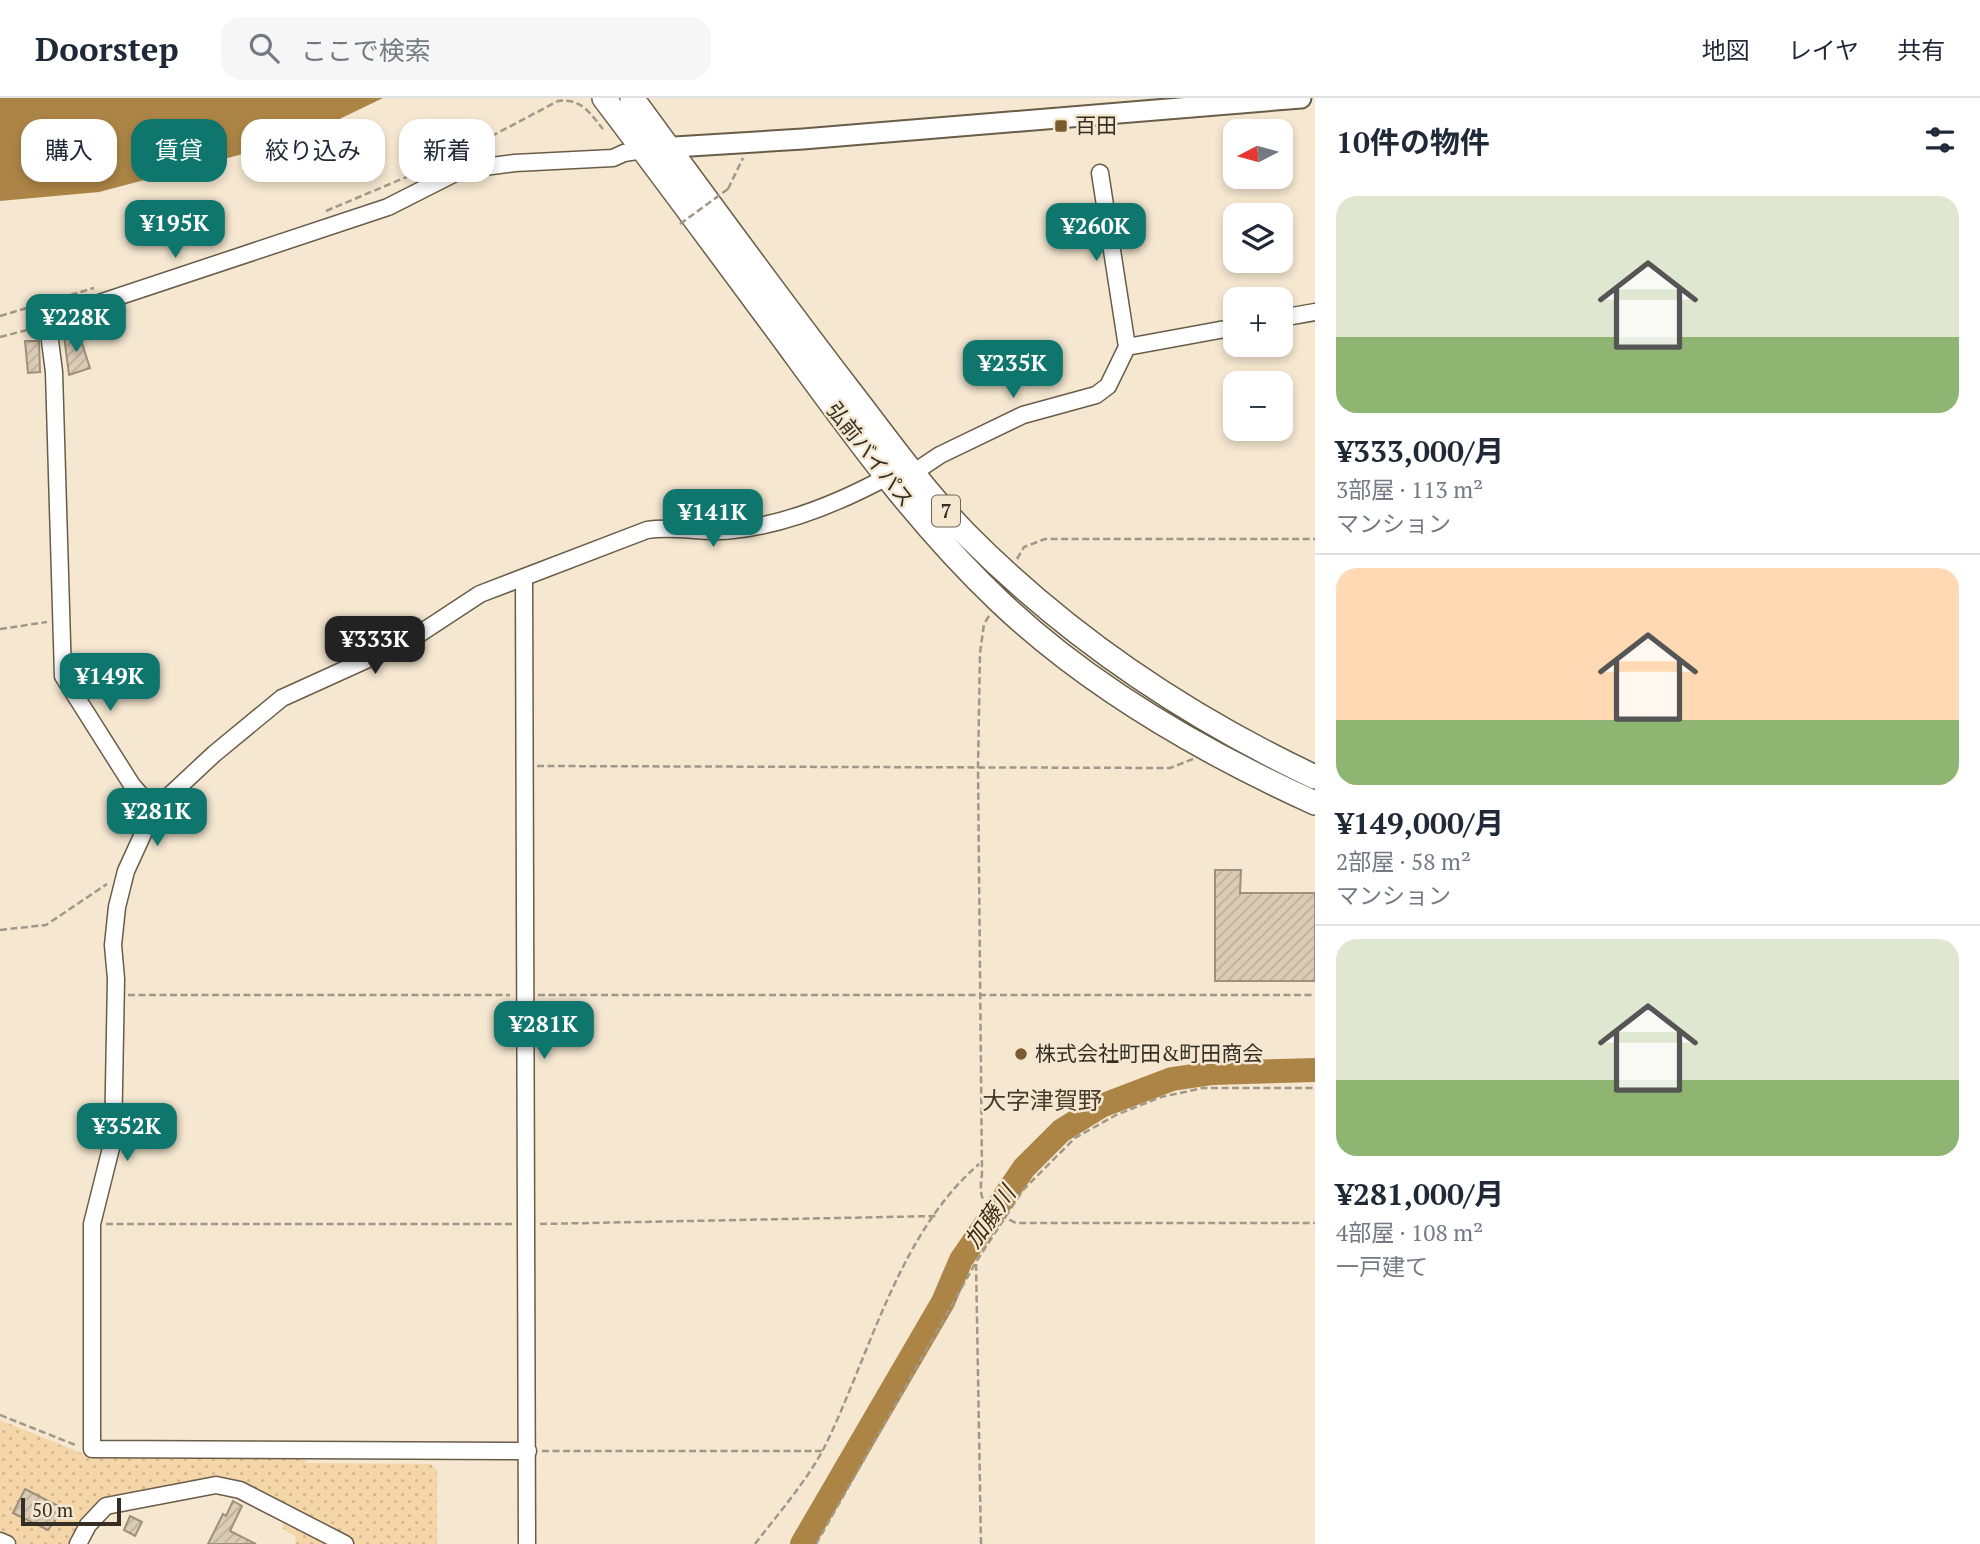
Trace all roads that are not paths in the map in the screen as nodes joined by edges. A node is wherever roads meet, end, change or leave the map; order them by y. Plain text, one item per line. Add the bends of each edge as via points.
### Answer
1 (604, 98) edge
2 (632, 98) edge
3 (1301, 98) edge
4 (668, 147) junction
5 (633, 151) junction
6 (1100, 173) dead end
7 (1315, 312) edge
8 (1293, 316) edge
9 (1223, 329) edge
10 (1128, 347) junction
11 (913, 473) junction
12 (885, 478) junction
13 (524, 578) junction
14 (1315, 777) edge
15 (1315, 803) edge
16 (154, 810) junction
17 (528, 1451) junction
18 (0, 1541) edge
19 (7, 1544) edge
20 (78, 1544) edge
21 (345, 1544) edge
22 (527, 1544) edge

1 - 5 highway, 弘前バイパス / 7
2 - 4 highway, 弘前バイパス / 7
3 - 4 main road
4 - 5 main road
4 - 11 highway, 弘前バイパス / 7
5 - 12 highway, 弘前バイパス / 7
5 - 16 street via 614,158 461,170 388,207 60,316 48,325 54,372 63,676 132,785
6 - 10 street
7 - 8 street
9 - 10 street
10 - 11 street via 1108,386 1096,395 1023,415
11 - 14 highway, 弘前バイパス / 7 via 1008,574 1105,656 1232,734
12 - 13 street via 765,525 731,531 647,530
12 - 15 highway, 弘前バイパス / 7 via 940,543 1001,603 1092,677 1201,744
13 - 16 street via 480,594 410,640 282,698
13 - 17 street
16 - 17 street via 126,871 117,907 113,1140 92,1224 92,1450
17 - 22 street
18 - 19 street
20 - 21 street via 106,1506 216,1485 240,1490

